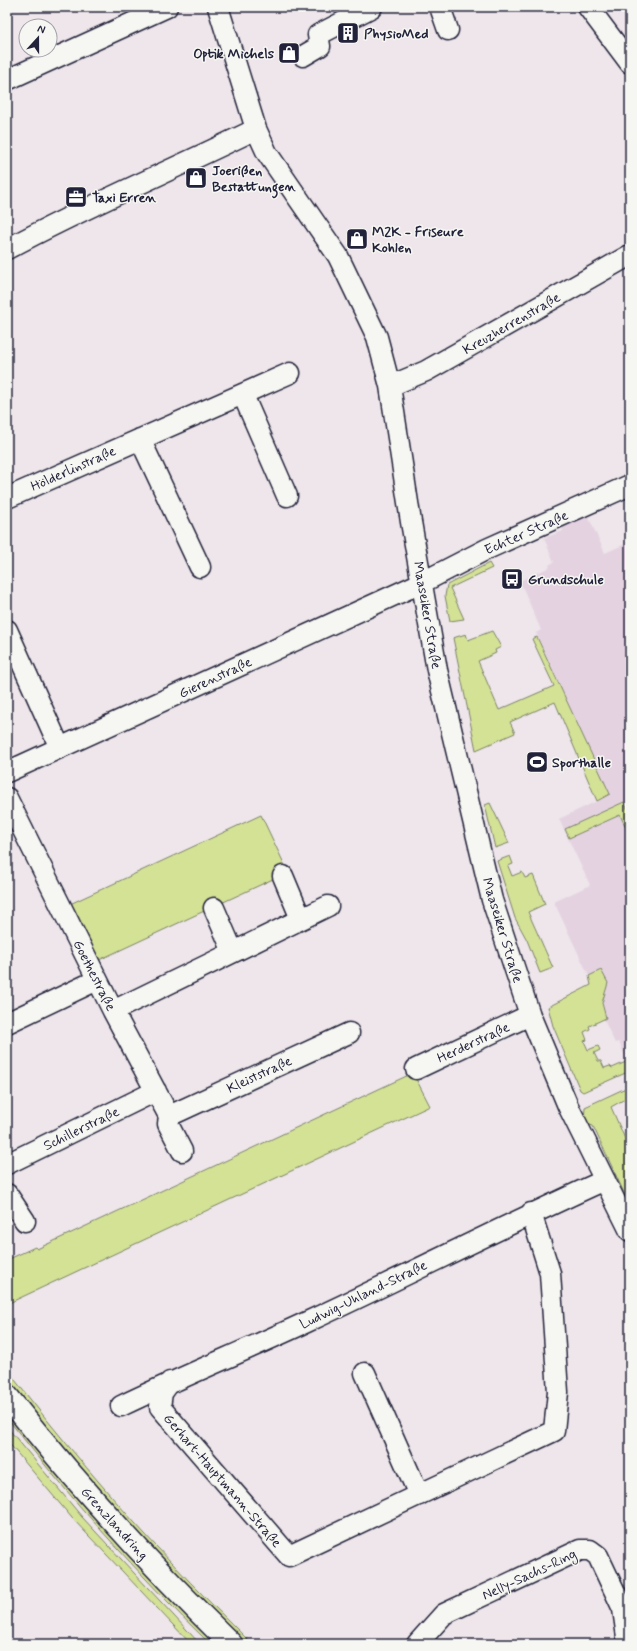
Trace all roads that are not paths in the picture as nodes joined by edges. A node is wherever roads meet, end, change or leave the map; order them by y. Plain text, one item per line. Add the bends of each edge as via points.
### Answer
1 (167, 7) edge
2 (218, 7) edge
3 (372, 7) edge
4 (588, 7) edge
5 (440, 8) edge
6 (448, 30) dead end
7 (302, 56) dead end
8 (630, 63) edge
9 (7, 80) edge
10 (256, 129) junction
11 (7, 249) edge
12 (630, 255) edge
13 (290, 373) dead end
14 (390, 386) junction
15 (243, 395) junction
16 (140, 439) junction
17 (630, 485) edge
18 (287, 496) dead end
19 (7, 498) edge
20 (200, 567) dead end
21 (423, 582) junction
22 (7, 630) edge
23 (60, 748) junction
24 (7, 772) edge
25 (7, 798) edge
26 (283, 876) dead end
27 (328, 906) dead end
28 (214, 908) dead end
29 (301, 919) junction
30 (233, 952) junction
31 (97, 980) junction
32 (112, 1011) junction
33 (530, 1015) junction
34 (7, 1023) edge
35 (349, 1033) dead end
36 (416, 1069) dead end
37 (156, 1091) junction
38 (169, 1116) junction
39 (182, 1152) dead end
40 (7, 1164) edge
41 (605, 1180) junction
42 (7, 1194) edge
43 (531, 1213) junction
44 (25, 1221) dead end
45 (630, 1231) edge
46 (365, 1373) dead end
47 (170, 1382) junction
48 (7, 1396) edge
49 (121, 1406) dead end
50 (419, 1495) junction
51 (626, 1609) edge
52 (231, 1644) edge
53 (417, 1644) edge
54 (628, 1644) edge

1 - 9 street
2 - 10 street, Maaseiker Straße
3 - 7 street via 318,35 320,46
4 - 8 street
5 - 6 street
10 - 11 street
10 - 14 street, Maaseiker Straße via 267,153 338,256 377,337
12 - 14 street, Kreuzherrenstraße via 426,371
13 - 15 street, Hölderlinstraße
14 - 21 street, Maaseiker Straße
15 - 16 street, Hölderlinstraße
15 - 18 street
16 - 19 street, Hölderlinstraße
16 - 20 street
17 - 21 street, Echter Straße via 487,549
21 - 23 street, Gierenstraße
21 - 33 street, Maaseiker Straße via 437,670 492,900
22 - 23 street
23 - 24 street, Gierenstraße
25 - 31 street, Goethestraße
26 - 29 street
27 - 29 street
28 - 30 street
29 - 30 street
30 - 32 street
31 - 32 street, Goethestraße
31 - 34 street
32 - 37 street, Goethestraße
33 - 36 street, Herderstraße
33 - 41 street, Maaseiker Straße via 568,1106
35 - 38 street, Kleiststraße
37 - 38 street, Goethestraße
37 - 40 street, Schillerstraße
38 - 39 street, Goethestraße via 168,1124
41 - 43 street, Ludwig-Uhland-Straße
41 - 45 street, Maaseiker Straße
42 - 44 street
43 - 47 street, Ludwig-Uhland-Straße via 308,1322
43 - 50 street, Gerhart-Hauptmann-Straße via 550,1273 558,1384 554,1431
46 - 50 street
47 - 49 street, Ludwig-Uhland-Straße
47 - 50 street, Gerhart-Hauptmann-Straße via 162,1393 160,1407 289,1556
48 - 52 main road, Grenzlandring via 43,1442 163,1576
51 - 53 street, Nelly-Sachs-Ring via 598,1556 590,1550 580,1550 444,1614
51 - 54 street, Nelly-Sachs-Ring

